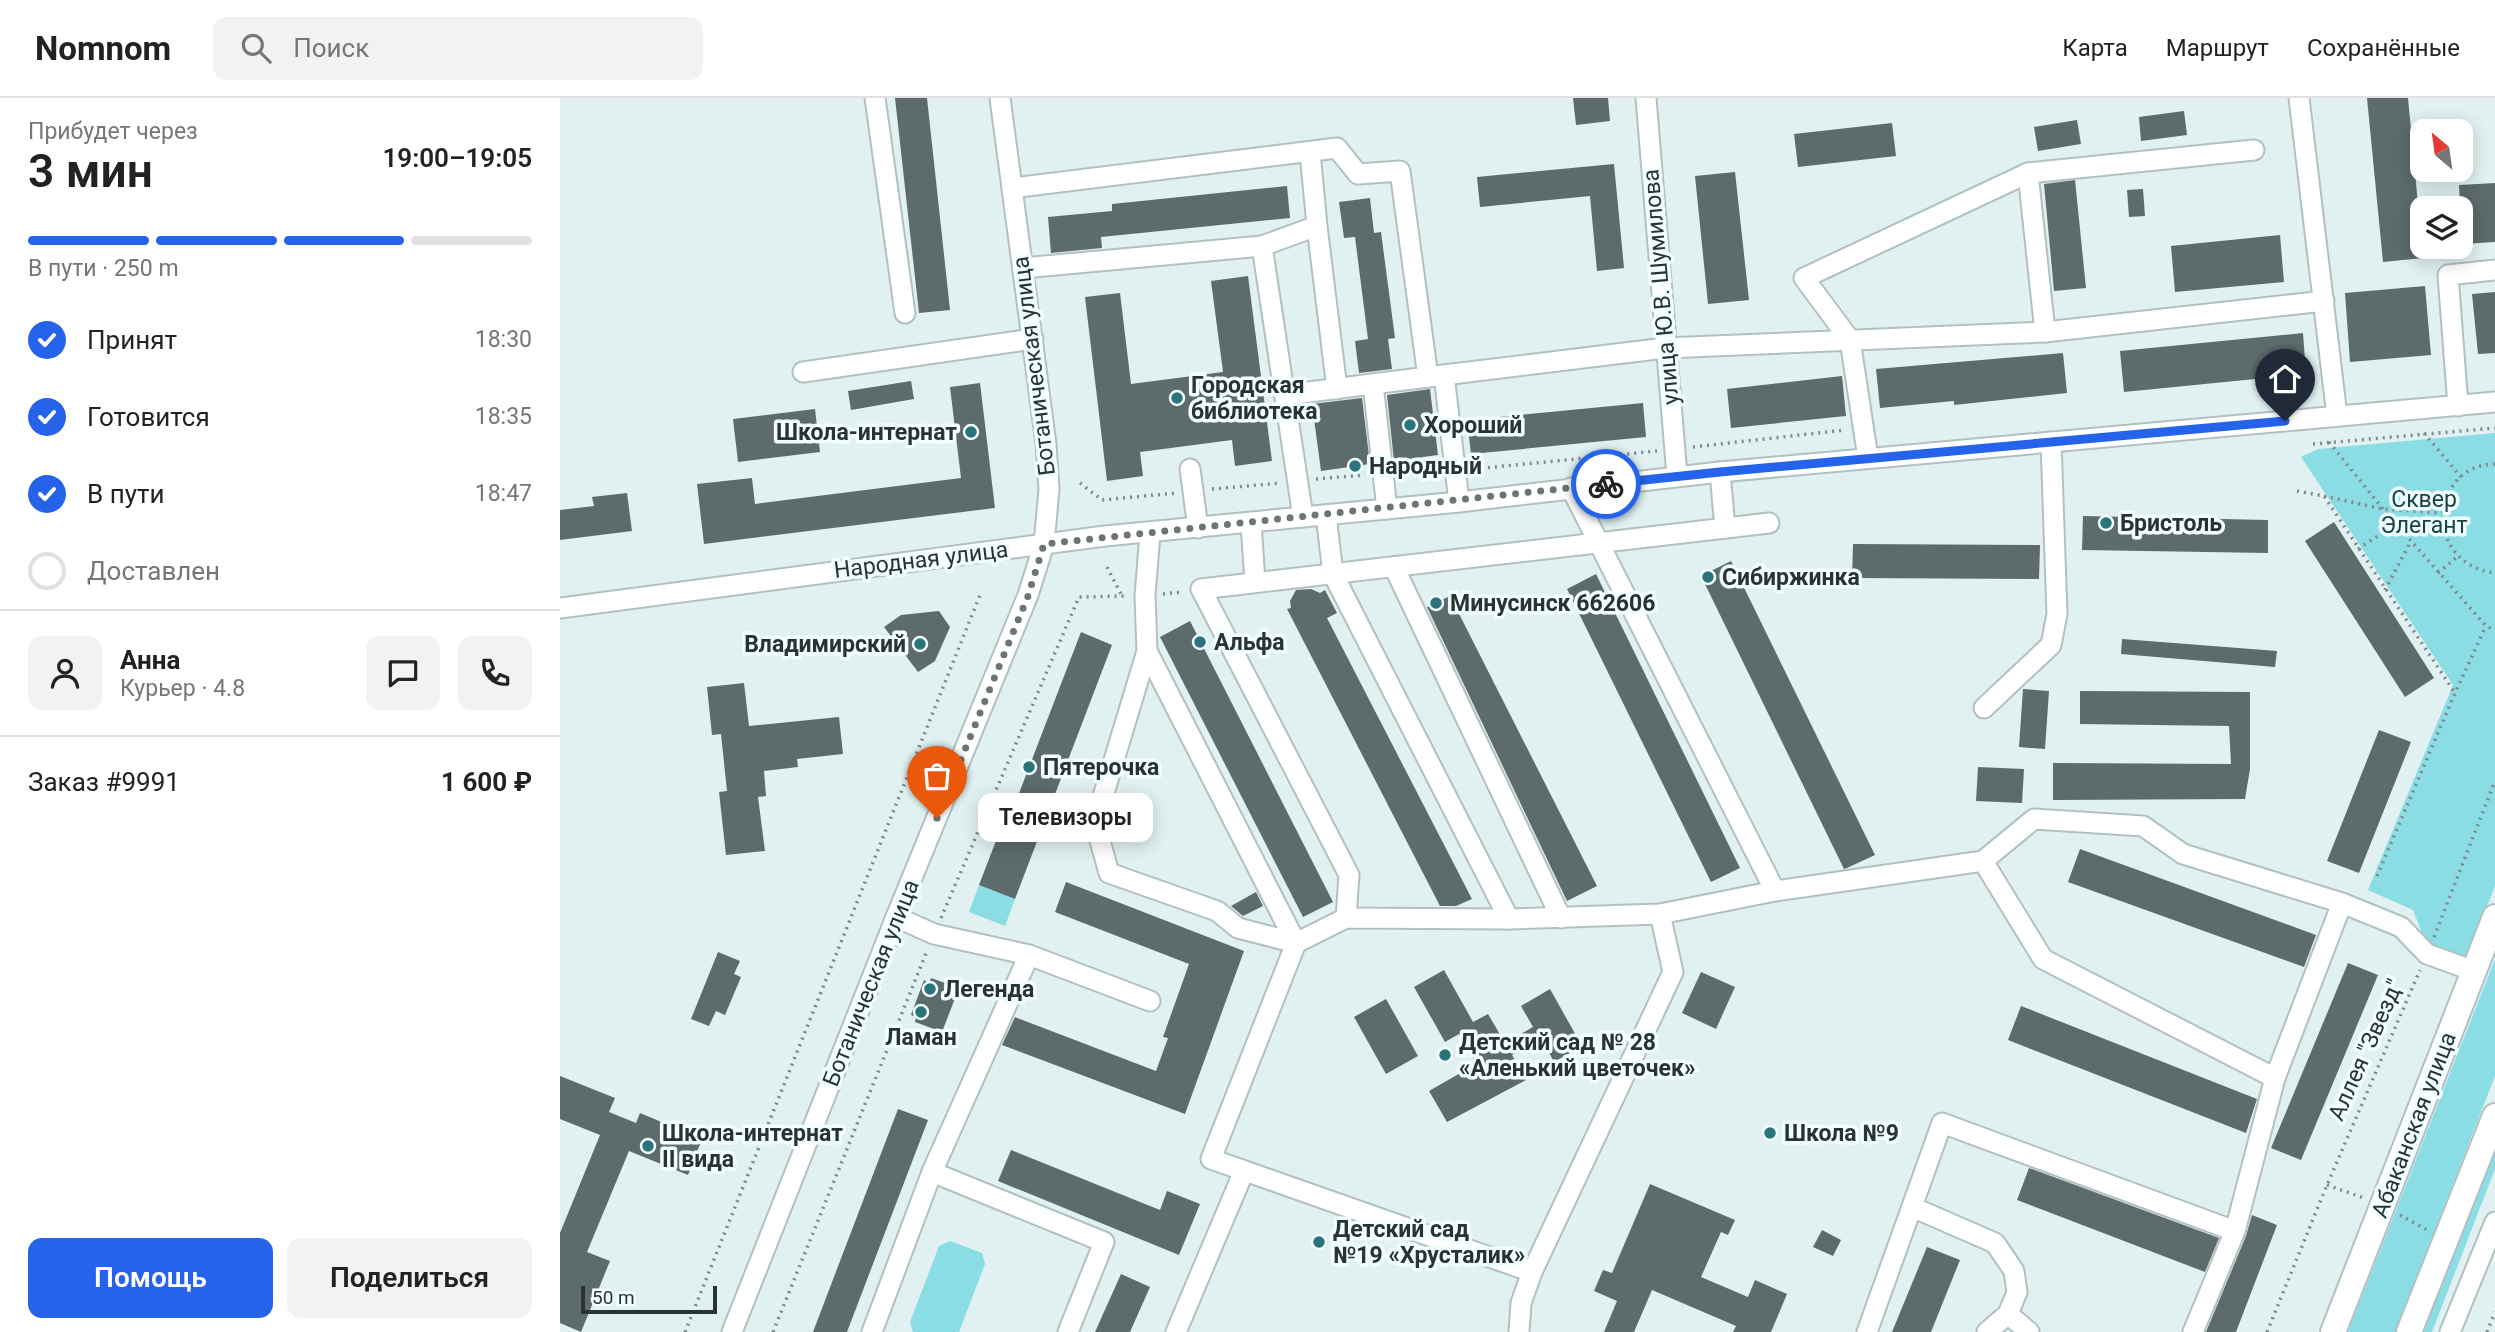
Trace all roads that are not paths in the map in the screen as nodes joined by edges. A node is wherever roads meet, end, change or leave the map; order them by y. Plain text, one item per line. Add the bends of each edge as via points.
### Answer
1 (875, 98) edge
2 (1000, 98) edge
3 (1646, 98) edge
4 (2299, 98) edge
5 (2254, 150) dead end
6 (1310, 152) junction
7 (2028, 173) junction
8 (1012, 188) junction
9 (1317, 226) junction
10 (1262, 246) junction
11 (1023, 268) junction
12 (2495, 270) edge
13 (2324, 301) junction
14 (905, 313) dead end
15 (2045, 331) junction
16 (1033, 339) junction
17 (1850, 340) junction
18 (1665, 348) junction
19 (803, 372) dead end
20 (1436, 376) junction
21 (1373, 384) junction
22 (1338, 389) junction
23 (1285, 395) junction
24 (2495, 402) edge
25 (2458, 406) junction
26 (2337, 416) junction
27 (2051, 442) junction
28 (1868, 458) junction
29 (1190, 469) dead end
30 (1720, 472) junction
31 (1677, 476) junction
32 (1571, 488) junction
33 (1459, 502) junction
34 (1387, 509) junction
35 (1326, 515) junction
36 (1303, 517) junction
37 (1251, 523) junction
38 (1769, 523) dead end
39 (1198, 528) junction
40 (1725, 528) junction
41 (1150, 533) junction
42 (1599, 543) junction
43 (1044, 544) junction
44 (1394, 567) junction
45 (1333, 574) junction
46 (1255, 582) junction
47 (560, 608) edge
48 (1147, 651) junction
49 (1984, 708) dead end
50 (1983, 861) junction
51 (1775, 891) junction
52 (2342, 903) junction
53 (1660, 914) junction
54 (896, 917) junction
55 (1346, 918) junction
56 (1561, 918) junction
57 (2495, 918) edge
58 (1509, 919) junction
59 (1296, 943) junction
60 (1029, 955) junction
61 (2474, 971) junction
62 (1150, 1001) dead end
63 (2275, 1078) junction
64 (2495, 1116) edge
65 (1244, 1171) junction
66 (933, 1172) junction
67 (1912, 1207) junction
68 (2495, 1222) edge
69 (2235, 1231) junction
70 (1532, 1272) junction
71 (2008, 1314) junction
72 (732, 1332) edge
73 (872, 1332) edge
74 (1068, 1332) edge
75 (1176, 1332) edge
76 (1519, 1332) edge
77 (1867, 1332) edge
78 (1987, 1332) edge
79 (2029, 1332) edge
80 (2193, 1332) edge
81 (2333, 1332) edge
82 (2409, 1332) edge
83 (2450, 1332) edge

1 - 14 street
2 - 8 street, Ботаническая улица
3 - 18 street, улица Ю.В. Шумилова
4 - 13 street
5 - 7 street
6 - 8 street
6 - 9 street
6 - 20 street via 1337,148 1358,174 1400,171
7 - 15 street
7 - 17 street via 1804,278
8 - 11 street, Ботаническая улица
9 - 10 street
9 - 22 street
10 - 11 street
10 - 23 street
11 - 16 street, Ботаническая улица
12 - 25 street via 2448,275
13 - 15 street
13 - 26 street
15 - 17 street
16 - 19 street
16 - 43 street, Ботаническая улица via 1048,478
17 - 18 street
17 - 28 street
18 - 20 street
18 - 31 street, улица Ю.В. Шумилова
20 - 21 street
20 - 33 street
21 - 22 street
21 - 34 street
22 - 23 street
23 - 36 street
24 - 25 street, Народная улица
25 - 26 street, Народная улица
26 - 27 street, Народная улица
27 - 28 street, Народная улица
27 - 49 street via 2057,614 2051,645
28 - 30 street, Народная улица
29 - 39 street
30 - 31 street, Народная улица
30 - 40 street
31 - 32 street, Народная улица
32 - 33 street, Народная улица
32 - 42 street
33 - 34 street, Народная улица
34 - 35 street, Народная улица
35 - 36 street, Народная улица
35 - 45 street
36 - 37 street, Народная улица
37 - 39 street, Народная улица
37 - 46 street
38 - 40 street
39 - 41 street, Народная улица
40 - 42 street
41 - 43 street, Народная улица
41 - 48 street
42 - 44 street
42 - 51 street
43 - 47 street, Народная улица
43 - 54 street, Ботаническая улица via 1028,596
44 - 45 street
44 - 56 street
45 - 46 street
45 - 58 street
46 - 55 street via 1200,590 1349,875
48 - 59 street
48 - 59 street via 1095,823 1109,873 1217,911 1238,928
50 - 51 street
50 - 52 street via 2034,818 2143,825 2183,854
50 - 63 street via 2043,959
51 - 53 street
52 - 61 street via 2401,927 2427,954
52 - 63 street
53 - 56 street
53 - 70 street via 1673,972
54 - 60 street via 934,934
54 - 72 street, Ботаническая улица
55 - 58 street
55 - 59 street
56 - 58 street
57 - 61 main road, Абаканская улица
59 - 65 street via 1211,1159
60 - 62 street
60 - 66 street
61 - 81 main road, Абаканская улица
63 - 69 street
64 - 82 main road
65 - 70 street
65 - 75 street
66 - 73 street
66 - 74 street via 1104,1242
67 - 69 street via 1942,1123
67 - 71 street via 1995,1242 2014,1271 2017,1292
67 - 77 street
68 - 83 street
69 - 80 street
70 - 76 street via 1521,1303
71 - 78 street
71 - 79 street

